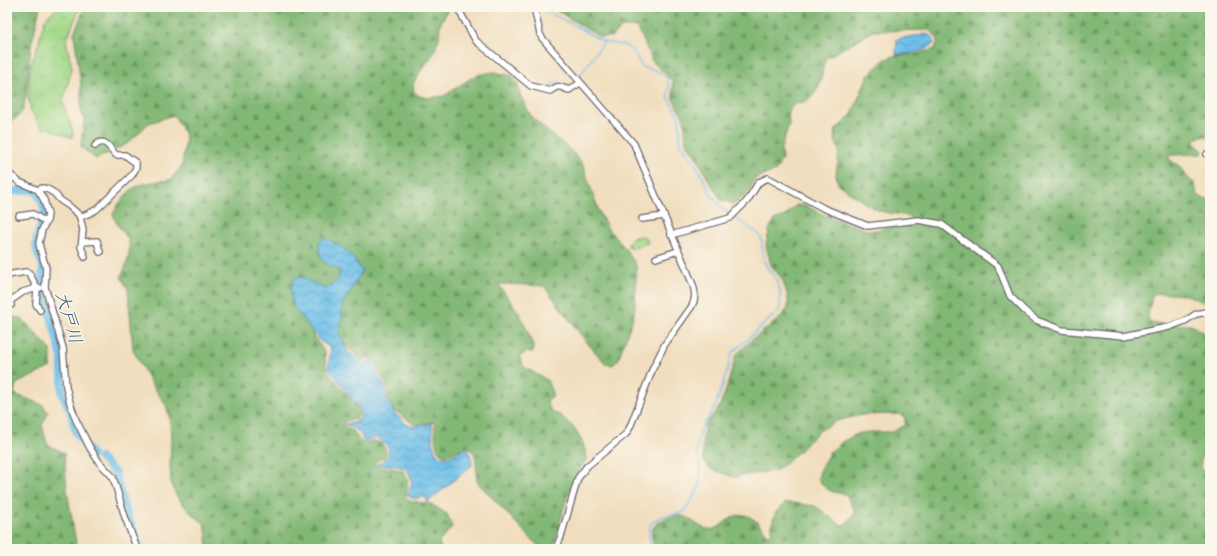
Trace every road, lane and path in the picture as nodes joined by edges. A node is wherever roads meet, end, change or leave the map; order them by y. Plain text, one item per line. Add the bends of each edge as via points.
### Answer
1 (457, 7) edge
2 (534, 7) edge
3 (580, 83) junction
4 (95, 146) dead end
5 (7, 172) edge
6 (38, 190) junction
7 (19, 216) dead end
8 (664, 216) junction
9 (80, 217) junction
10 (642, 219) dead end
11 (44, 221) junction
12 (671, 235) junction
13 (82, 242) junction
14 (678, 251) junction
15 (100, 252) dead end
16 (85, 257) dead end
17 (656, 258) dead end
18 (7, 275) edge
19 (41, 288) junction
20 (11, 305) dead end
21 (40, 310) dead end
22 (1210, 313) edge
23 (137, 549) edge
24 (556, 549) edge

1 - 3 street via 476,41 531,86 550,91 560,86 569,90
2 - 3 street via 542,38
3 - 8 street via 634,144
4 - 9 street via 103,142 107,144 116,155 125,155 136,163 136,168 97,209
5 - 6 street via 19,182
6 - 9 street via 47,188
6 - 11 street via 48,214
7 - 11 street via 33,214
8 - 10 street
8 - 12 street
9 - 13 street
11 - 19 street via 39,243 46,268
12 - 14 street
12 - 22 street via 732,216 747,201 759,182 768,178 823,208 868,226 918,220 941,224 998,266 1010,296 1024,311 1036,320 1062,330 1124,336 1169,327 1196,314
13 - 15 street via 97,241
13 - 16 street
14 - 17 street
14 - 24 street via 693,285 695,300 665,344 630,428 587,466 578,478
18 - 19 street via 29,273
19 - 20 street via 24,292 10,301
19 - 21 street via 36,304
19 - 23 street via 63,348 66,388 76,420 99,462 113,477

